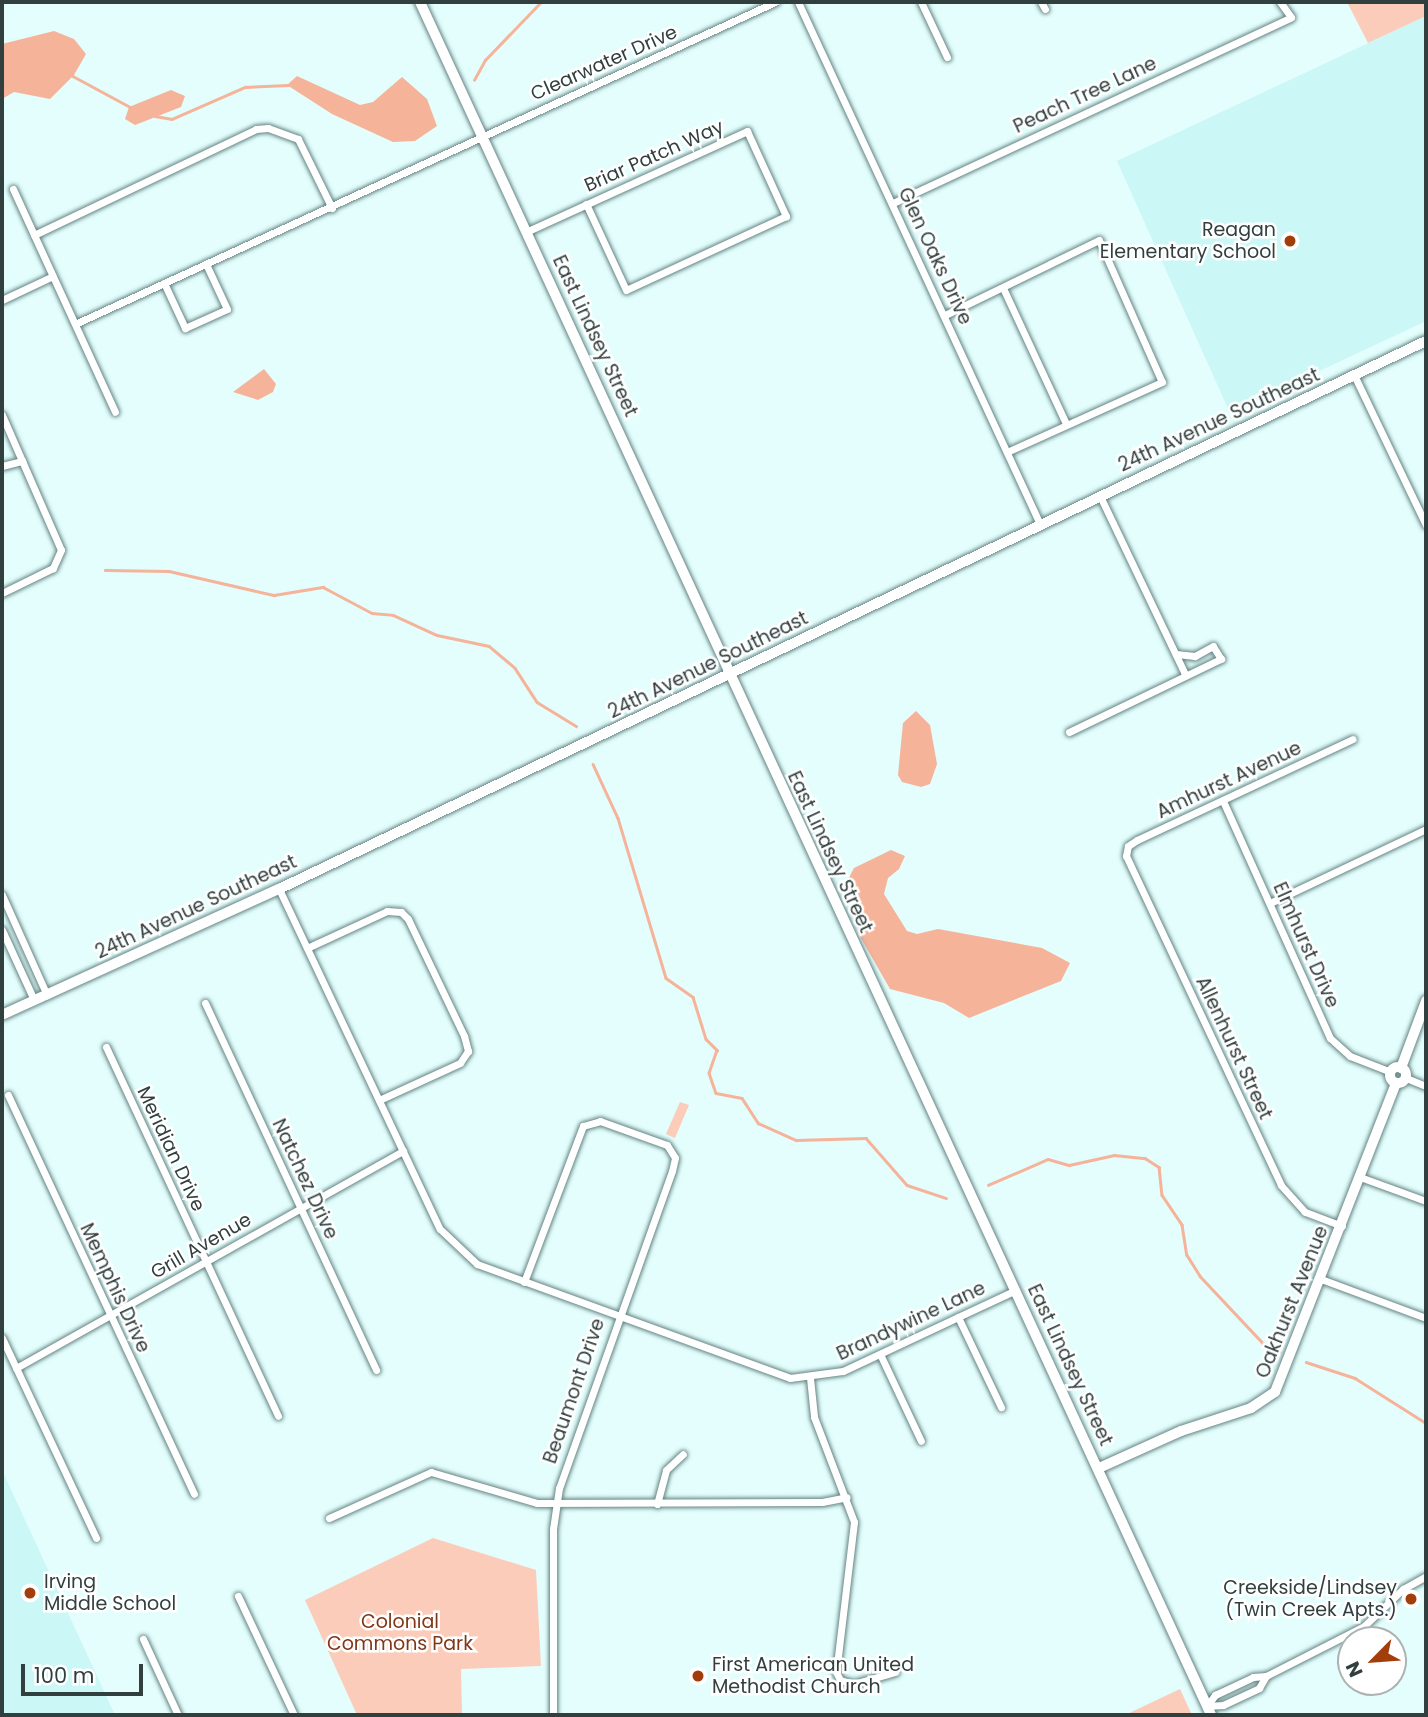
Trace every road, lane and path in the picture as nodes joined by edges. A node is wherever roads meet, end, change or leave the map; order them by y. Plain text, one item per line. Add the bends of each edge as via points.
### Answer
1 (420, 2) edge
2 (775, 2) edge
3 (798, 2) edge
4 (920, 2) edge
5 (1280, 2) edge
6 (947, 57) dead end
7 (484, 135) junction
8 (13, 189) dead end
9 (893, 203) junction
10 (586, 204) junction
11 (332, 208) junction
12 (528, 231) junction
13 (34, 235) junction
14 (206, 264) junction
15 (53, 276) junction
16 (164, 283) junction
17 (1003, 288) junction
18 (2, 300) edge
19 (945, 315) junction
20 (75, 324) junction
21 (1426, 341) edge
22 (1354, 375) junction
23 (116, 412) dead end
24 (2, 415) edge
25 (1066, 424) junction
26 (1007, 452) junction
27 (23, 461) junction
28 (2, 466) edge
29 (1100, 496) junction
30 (1040, 524) junction
31 (1426, 525) edge
32 (2, 593) edge
33 (1176, 654) junction
34 (728, 676) junction
35 (1186, 677) junction
36 (1069, 732) dead end
37 (1353, 739) dead end
38 (1223, 801) junction
39 (1426, 829) edge
40 (1126, 856) joint
41 (278, 889) junction
42 (2, 895) edge
43 (1270, 903) junction
44 (2, 930) edge
45 (307, 948) junction
46 (47, 995) junction
47 (34, 1000) junction
48 (1426, 1001) edge
49 (205, 1003) dead end
50 (2, 1015) edge
51 (106, 1047) dead end
52 (1396, 1070) junction
53 (1406, 1078) junction
54 (1395, 1083) junction
55 (1426, 1086) edge
56 (8, 1095) dead end
57 (379, 1100) junction
58 (403, 1151) junction
59 (1360, 1177) junction
60 (1426, 1201) edge
61 (301, 1208) junction
62 (1342, 1226) junction
63 (206, 1261) junction
64 (1321, 1279) junction
65 (524, 1282) junction
66 (1016, 1290) junction
67 (110, 1315) junction
68 (958, 1317) junction
69 (620, 1318) junction
70 (1426, 1318) edge
71 (2, 1338) edge
72 (880, 1354) junction
73 (16, 1368) junction
74 (376, 1370) dead end
75 (810, 1378) junction
76 (1001, 1407) dead end
77 (278, 1416) dead end
78 (921, 1441) dead end
79 (683, 1454) dead end
80 (1099, 1468) junction
81 (194, 1494) dead end
82 (847, 1497) junction
83 (556, 1504) junction
84 (657, 1504) junction
85 (329, 1518) dead end
86 (96, 1538) dead end
87 (1426, 1576) edge
88 (238, 1596) dead end
89 (143, 1639) dead end
90 (895, 1672) dead end
91 (1266, 1676) junction
92 (1209, 1710) edge
93 (178, 1715) edge
94 (293, 1715) edge
95 (553, 1715) edge

1 - 7 street, East Lindsey Street
2 - 7 street, Clearwater Drive
3 - 9 street, Glen Oaks Drive
4 - 6 street
5 - 9 street, Peach Tree Lane via 1291,17
7 - 11 street, Clearwater Drive
7 - 12 street, East Lindsey Street
8 - 13 street
9 - 19 street, Glen Oaks Drive
10 - 10 street, Briar Patch Way via 747,131 786,216 626,290
10 - 12 street, Briar Patch Way
11 - 13 street via 298,139 268,128 256,129
11 - 14 street, Clearwater Drive
12 - 34 street, East Lindsey Street
13 - 15 street
14 - 16 street, Clearwater Drive
14 - 16 street via 227,309 216,314 185,328
15 - 18 street
15 - 20 street
16 - 20 street, Clearwater Drive
17 - 19 street
17 - 25 street
17 - 25 street via 1099,240 1162,382
19 - 26 street, Glen Oaks Drive
20 - 23 street
21 - 22 street, 24th Avenue Southeast
22 - 29 street, 24th Avenue Southeast
22 - 31 street
24 - 27 street
25 - 26 street
26 - 30 street, Glen Oaks Drive
27 - 28 street
27 - 32 street via 57,536 60,554 53,568
29 - 30 street, 24th Avenue Southeast
29 - 33 street
30 - 34 street, 24th Avenue Southeast
33 - 35 street
33 - 35 street via 1195,656 1209,646 1219,652 1217,664
34 - 41 street, 24th Avenue Southeast
34 - 66 street, East Lindsey Street
35 - 36 street
37 - 38 street, Amhurst Avenue
38 - 40 street, Amhurst Avenue via 1137,840 1128,846
38 - 43 street, Elmhurst Drive
39 - 43 street
40 - 62 street, Allenhurst Street via 1281,1185 1305,1212
41 - 45 street, Beaumont Drive
41 - 46 street, 24th Avenue Southeast
42 - 46 street
43 - 52 street, Elmhurst Drive via 1330,1038 1350,1056
44 - 47 street
45 - 57 street, Beaumont Drive
45 - 57 street via 397,910 408,919 467,1041 464,1060
46 - 47 street, 24th Avenue Southeast
47 - 50 street, 24th Avenue Southeast
48 - 52 street
49 - 61 street, Natchez Drive
51 - 63 street, Meridian Drive
52 - 53 street
52 - 54 street
53 - 54 street
53 - 55 street
54 - 59 street, Oakhurst Avenue
56 - 67 street, Memphis Drive
57 - 58 street, Beaumont Drive
58 - 61 street, Grill Avenue
58 - 65 street, Beaumont Drive via 440,1229 454,1248 477,1264
59 - 60 street
59 - 62 street, Oakhurst Avenue
61 - 63 street, Grill Avenue
61 - 74 street, Natchez Drive
62 - 64 street, Oakhurst Avenue
63 - 67 street, Grill Avenue
63 - 77 street, Meridian Drive
64 - 70 street
64 - 80 street, Oakhurst Avenue via 1275,1392 1259,1405 1181,1431
65 - 69 street, Beaumont Drive
65 - 69 street via 583,1126 600,1121 667,1144 674,1164
66 - 68 street, Brandywine Lane
66 - 80 street, East Lindsey Street
67 - 73 street, Grill Avenue
67 - 81 street, Memphis Drive
68 - 72 street, Brandywine Lane
68 - 76 street
69 - 75 street, Brandywine Lane via 783,1377
69 - 83 street, Beaumont Drive via 572,1446
71 - 73 street
72 - 75 street, Brandywine Lane via 835,1374
72 - 78 street
73 - 86 street
75 - 82 street via 814,1418
79 - 84 street via 666,1470
80 - 92 street, East Lindsey Street
82 - 84 street via 822,1502
82 - 90 street via 853,1534 836,1672 840,1680 854,1684
83 - 84 street
83 - 85 street via 523,1502 431,1472
83 - 95 street, Beaumont Drive
87 - 91 street via 1403,1589 1364,1626
88 - 94 street
89 - 93 street
91 - 92 street via 1259,1688
91 - 92 street via 1219,1693

